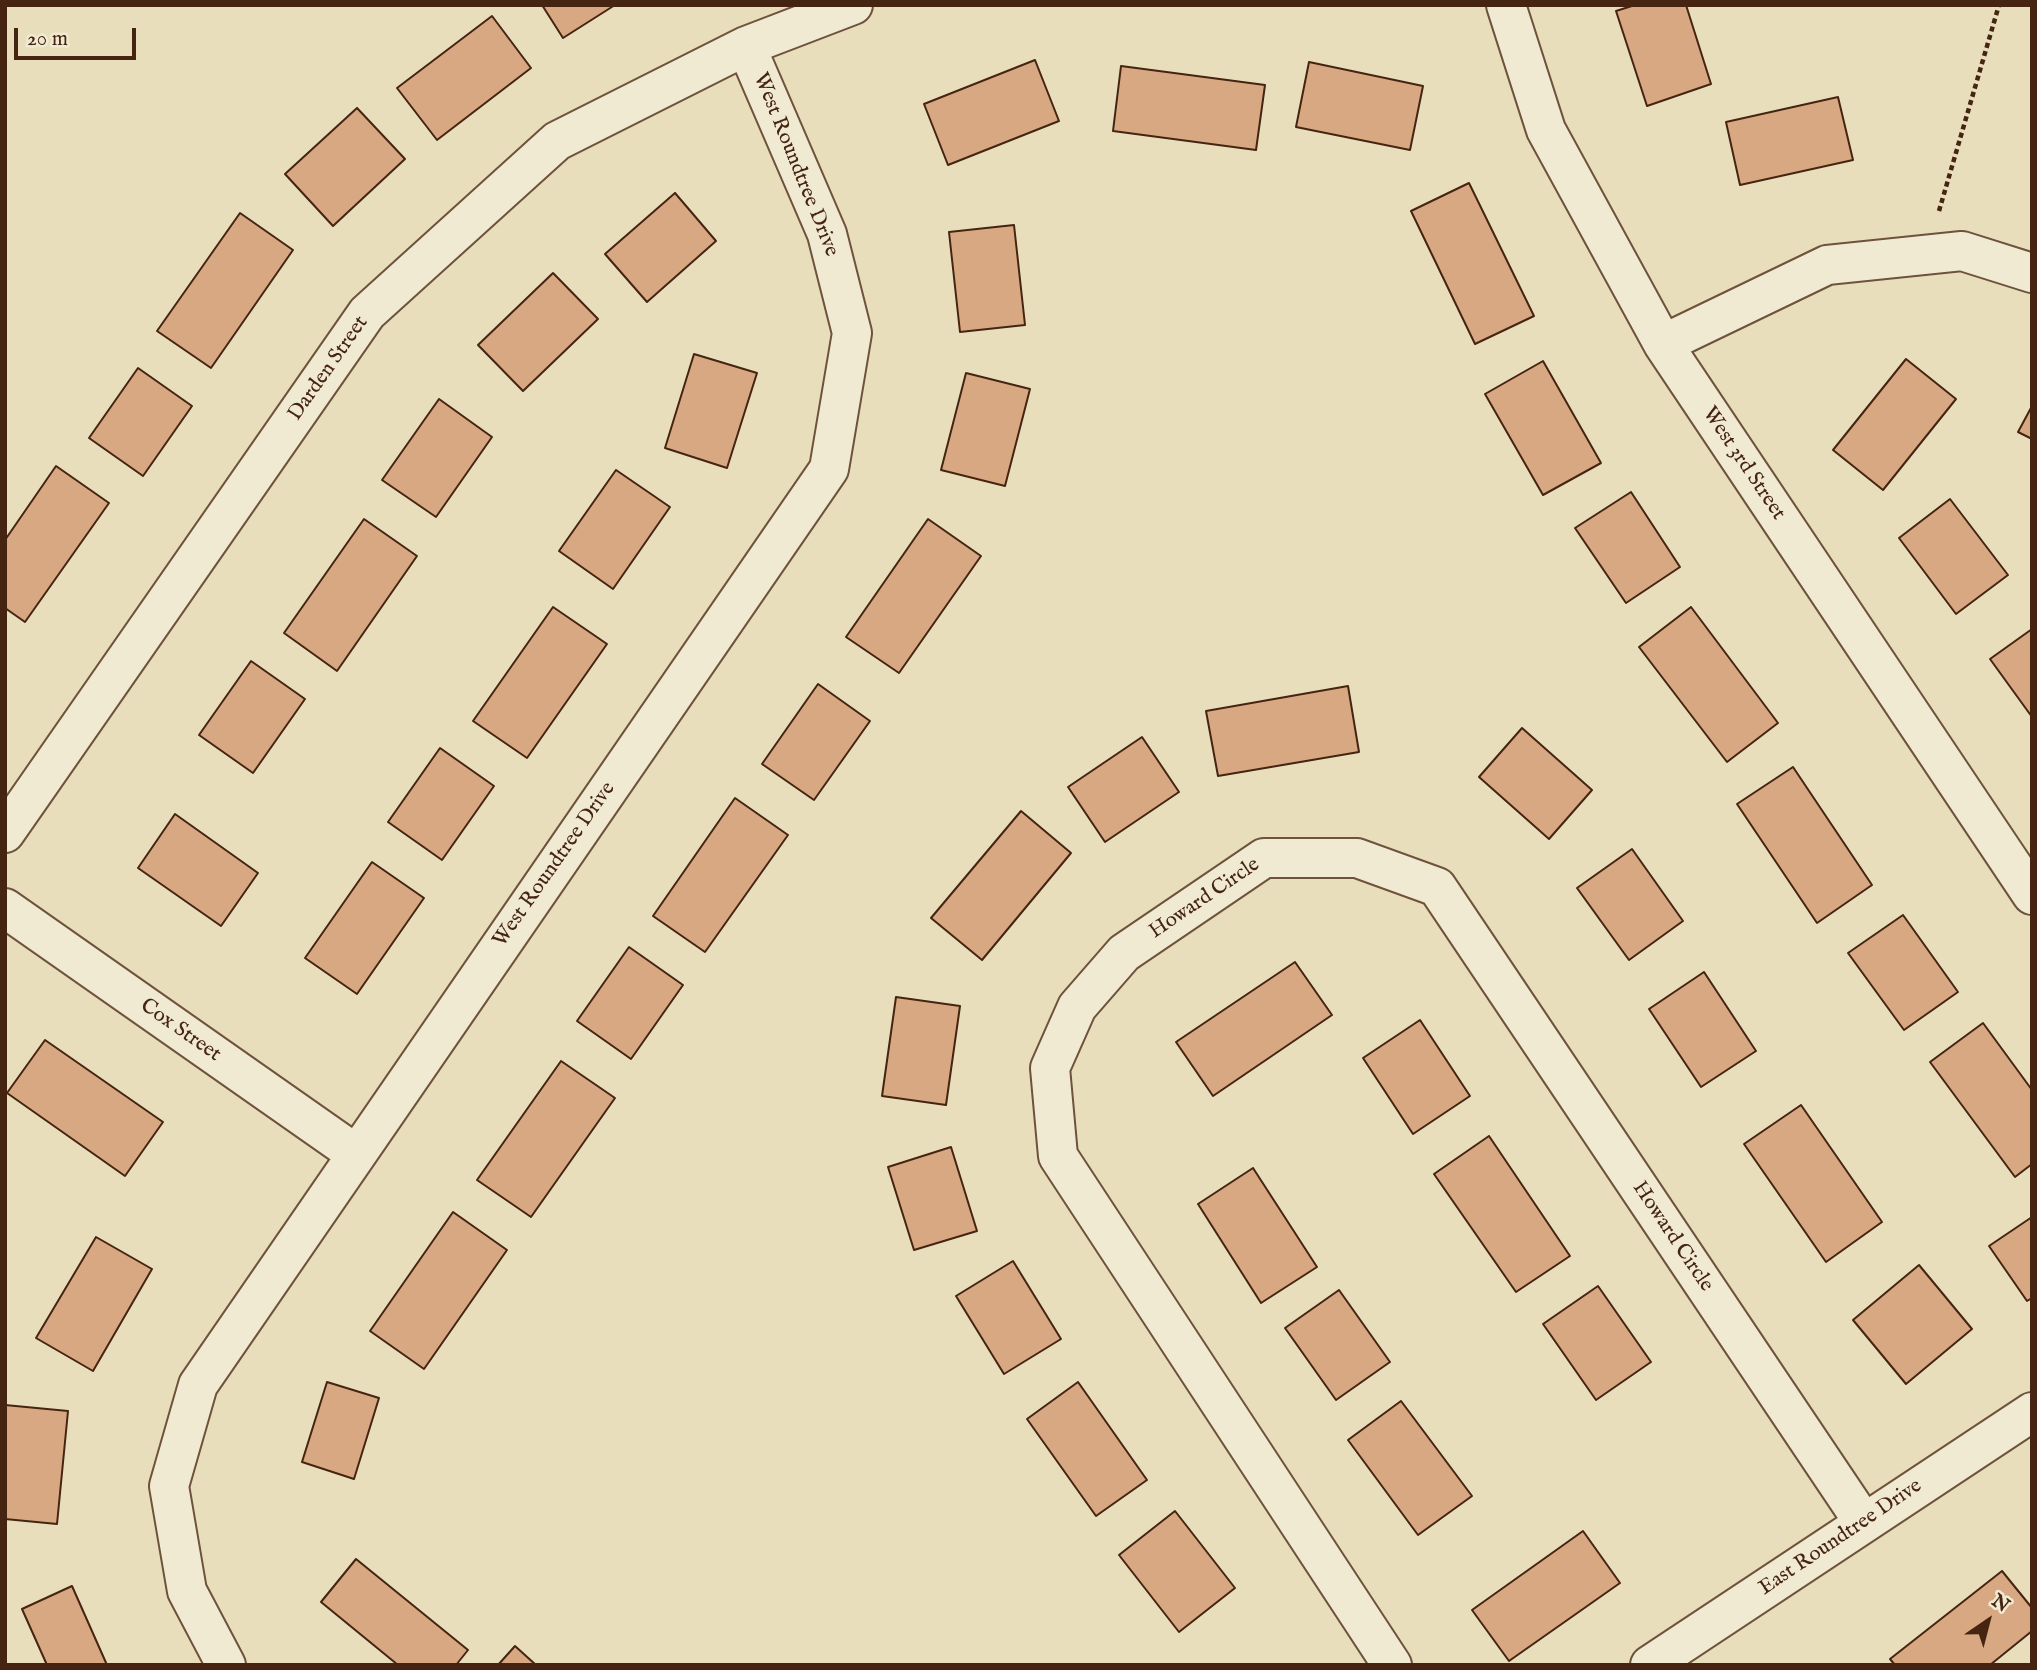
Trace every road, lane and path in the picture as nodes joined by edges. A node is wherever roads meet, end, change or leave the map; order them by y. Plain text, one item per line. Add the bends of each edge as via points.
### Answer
1 (853, 5) edge
2 (1506, 5) edge
3 (1999, 5) edge
4 (746, 46) junction
5 (1939, 211) dead end
6 (2032, 273) edge
7 (1663, 344) junction
8 (5, 833) edge
9 (2032, 895) edge
10 (5, 908) edge
11 (356, 1154) junction
12 (2032, 1412) edge
13 (1864, 1523) junction
14 (226, 1665) edge
15 (1392, 1665) edge
16 (1650, 1665) edge

1 - 4 street, Darden Street
2 - 7 street, West 3rd Street via 1546,130
3 - 5 path
4 - 8 street, Darden Street via 557,141 367,313
4 - 11 street, West Roundtree Drive via 827,234 852,332 829,469
6 - 7 street via 1962,251 1828,265
7 - 9 street, West 3rd Street
10 - 11 street, Cox Street
11 - 14 street, West Roundtree Drive via 198,1384 170,1486 187,1591
12 - 13 street, East Roundtree Drive
13 - 15 street, Howard Circle via 1437,887 1357,858 1264,858 1124,953 1077,1007 1051,1068 1058,1156
13 - 16 street, East Roundtree Drive

